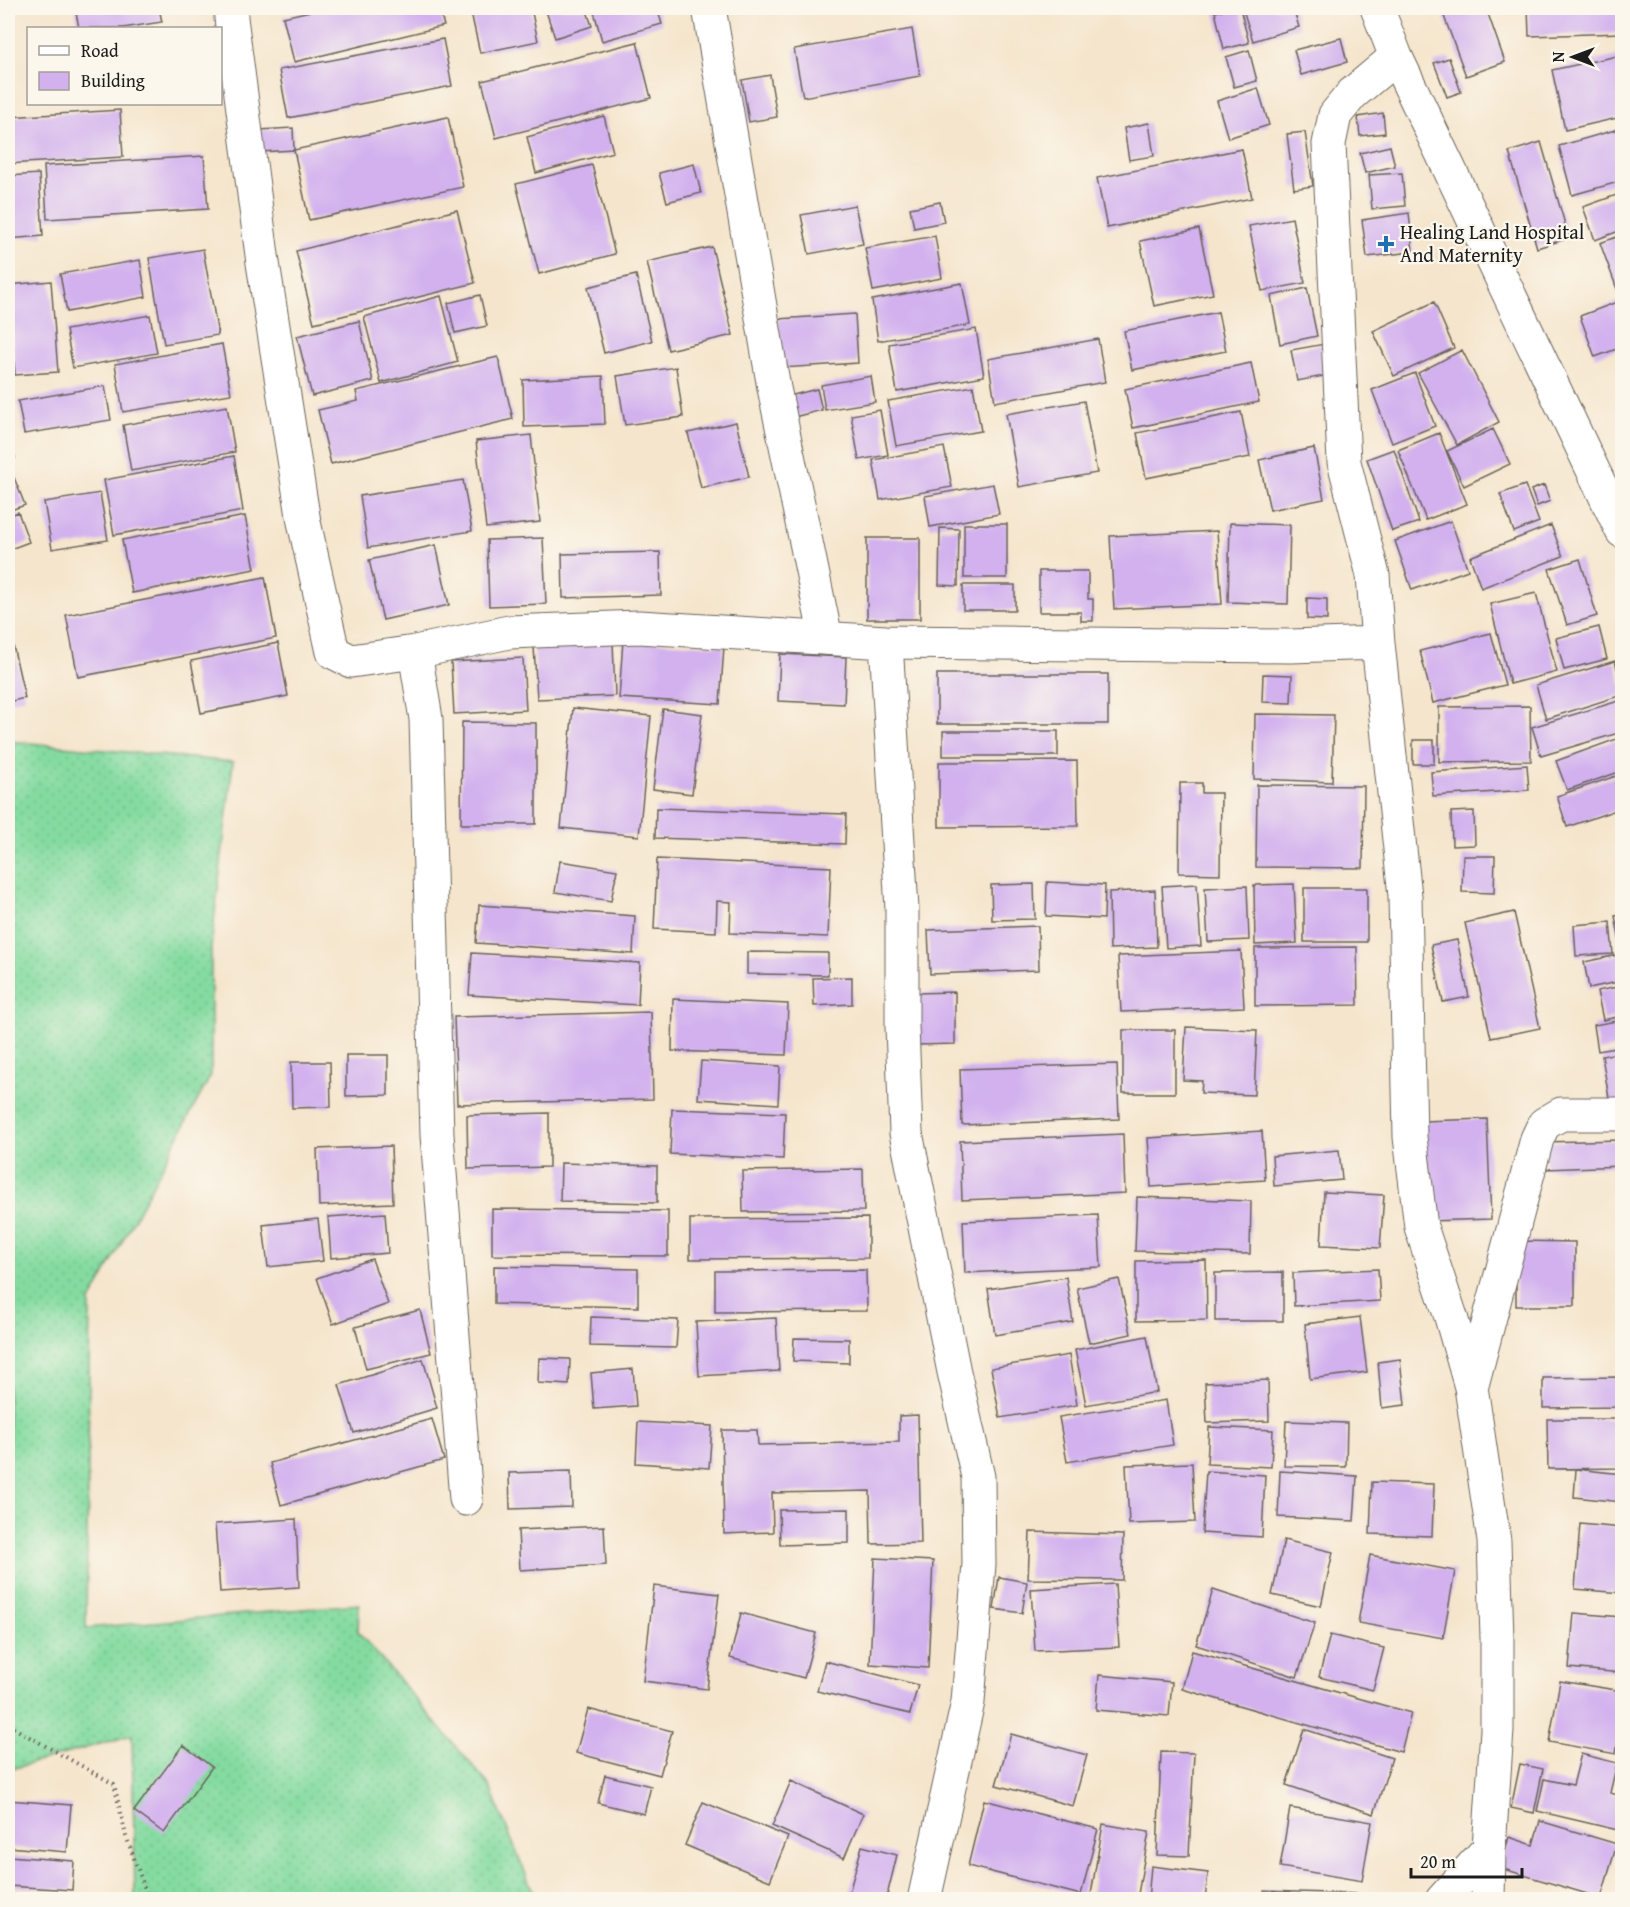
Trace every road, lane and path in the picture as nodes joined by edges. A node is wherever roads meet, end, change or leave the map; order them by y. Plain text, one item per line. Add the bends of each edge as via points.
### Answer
1 (231, 8) edge
2 (709, 8) edge
3 (1377, 8) edge
4 (1396, 57) junction
5 (1623, 531) edge
6 (826, 638) junction
7 (886, 642) junction
8 (1378, 643) junction
9 (415, 652) junction
10 (1623, 1114) edge
11 (1472, 1387) junction
12 (466, 1499) dead end
13 (8, 1725) edge
14 (1489, 1848) junction
15 (149, 1899) edge
16 (924, 1899) edge
17 (1442, 1899) edge
18 (1488, 1899) edge

1 - 9 street via 265,275 304,522 333,652 351,661
2 - 6 street via 774,388
3 - 4 street
4 - 5 street
4 - 8 street via 1352,94 1335,115 1329,144 1344,462 1373,575
6 - 7 street
6 - 9 street via 639,627 508,632
7 - 8 street via 1291,646
7 - 16 street via 902,909 906,1133 978,1477 979,1564 968,1702
8 - 11 street via 1405,896 1410,1137 1421,1227
9 - 12 street via 426,719 437,1135
10 - 11 street via 1561,1114 1544,1124
11 - 14 street via 1494,1541 1497,1730
13 - 15 path via 114,1784 126,1836
14 - 17 street
14 - 18 street

